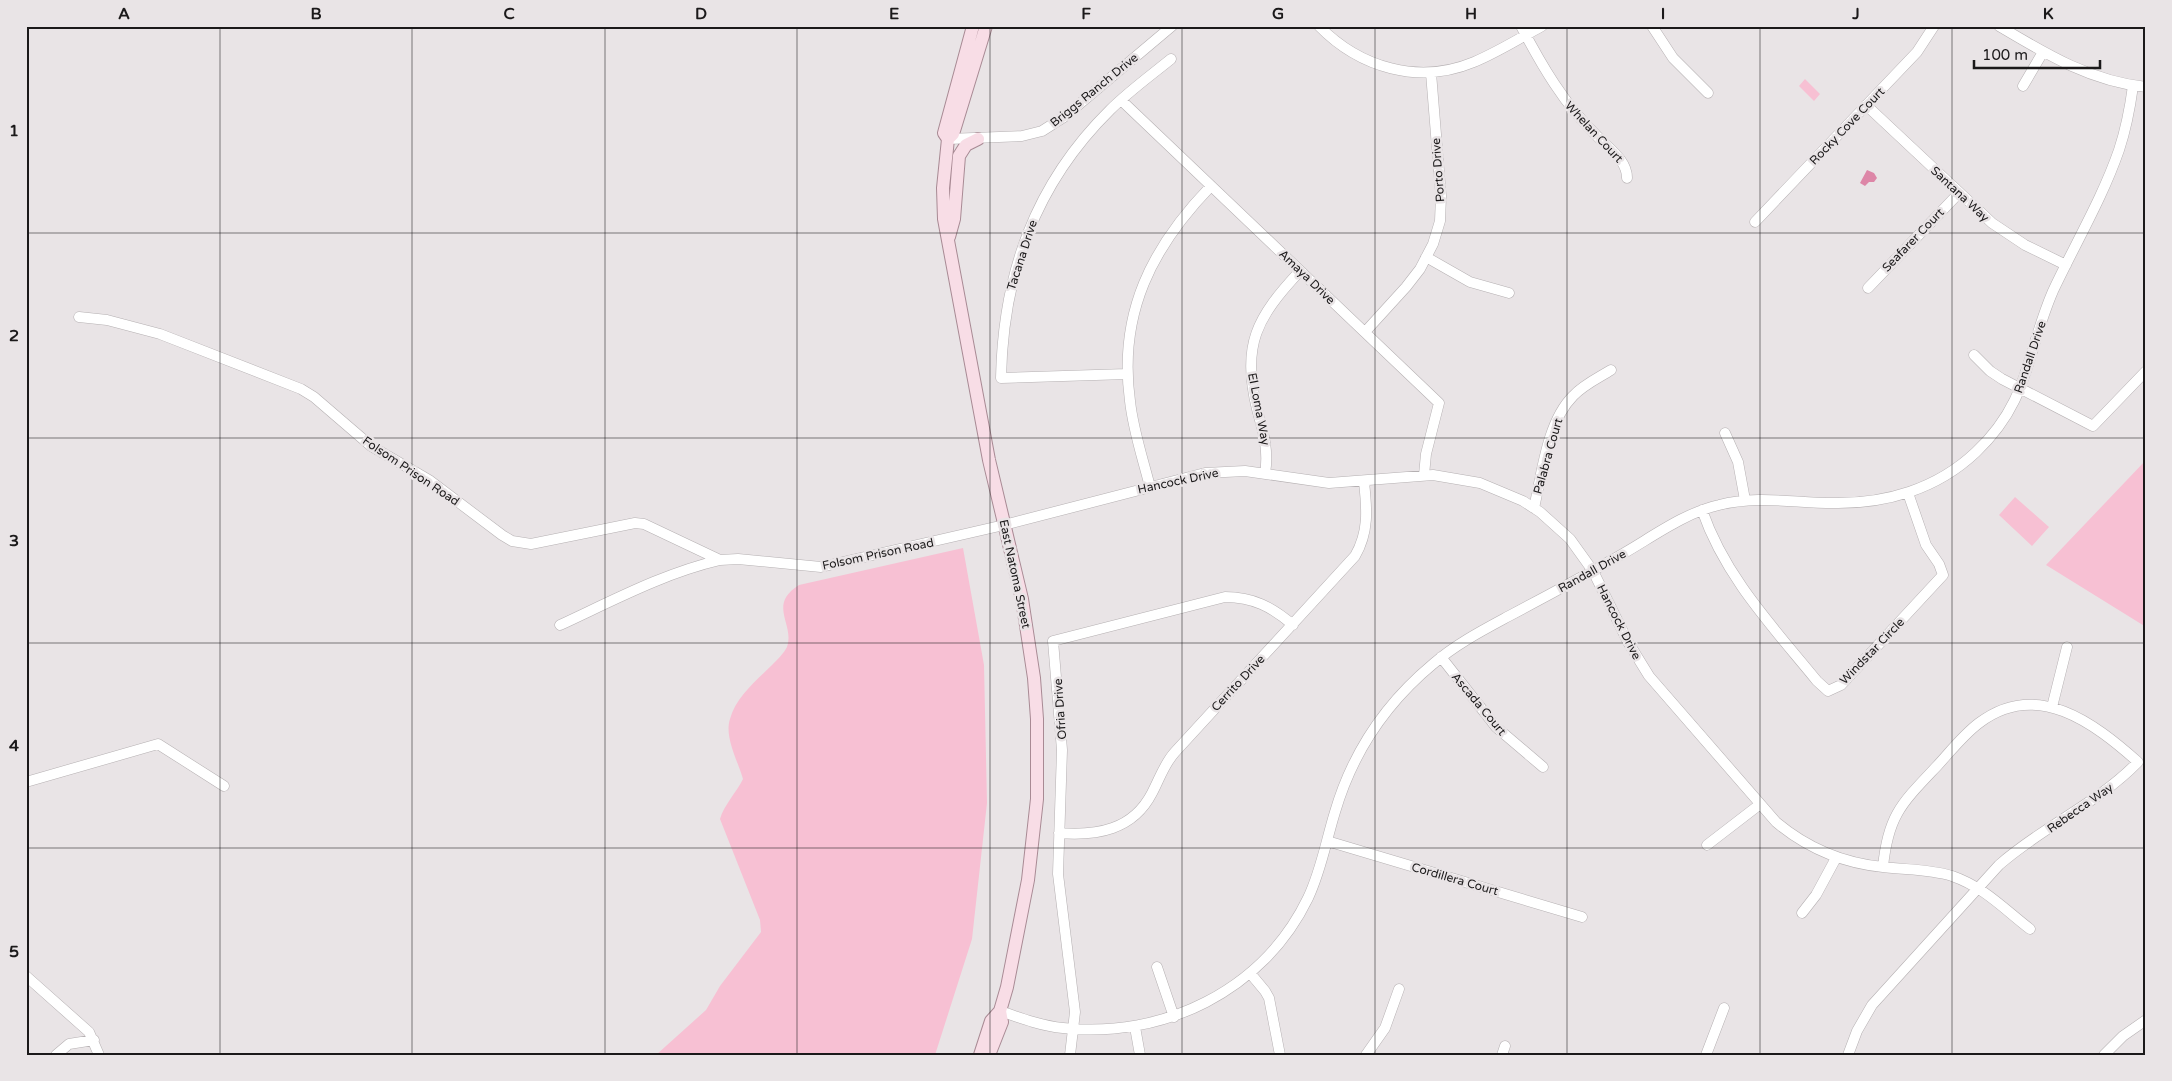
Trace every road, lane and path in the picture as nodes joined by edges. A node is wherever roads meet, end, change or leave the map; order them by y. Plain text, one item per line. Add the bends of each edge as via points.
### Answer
1 (973, 26) edge
2 (986, 26) edge
3 (1172, 26) edge
4 (1319, 26) edge
5 (1542, 26) edge
6 (1652, 26) edge
7 (1934, 26) edge
8 (1999, 26) edge
9 (1523, 31) edge
10 (2043, 52) junction
11 (1171, 59) dead end
12 (1431, 73) junction
13 (2023, 86) dead end
14 (2133, 86) junction
15 (2146, 87) edge
16 (1708, 93) dead end
17 (1121, 100) junction
18 (1866, 105) junction
19 (948, 139) junction
20 (978, 139) junction
21 (1627, 178) dead end
22 (1211, 186) junction
23 (1959, 193) junction
24 (1755, 222) dead end
25 (947, 242) junction
26 (1426, 257) junction
27 (2066, 265) junction
28 (1300, 271) junction
29 (1868, 288) dead end
30 (1509, 293) dead end
31 (80, 317) dead end
32 (1364, 332) junction
33 (1974, 355) dead end
34 (1611, 370) dead end
35 (2146, 372) edge
36 (1127, 374) junction
37 (2022, 388) junction
38 (1725, 433) dead end
39 (1265, 473) junction
40 (1424, 475) junction
41 (1364, 482) junction
42 (1150, 487) junction
43 (1908, 493) junction
44 (1745, 500) junction
45 (1534, 508) junction
46 (1702, 510) junction
47 (1004, 526) junction
48 (720, 560) junction
49 (1593, 571) junction
50 (560, 625) dead end
51 (1293, 625) junction
52 (2067, 647) dead end
53 (1442, 657) junction
54 (2052, 708) junction
55 (1543, 767) dead end
56 (26, 782) edge
57 (224, 786) dead end
58 (1759, 805) junction
59 (1059, 833) junction
60 (1327, 841) junction
61 (1707, 845) dead end
62 (1836, 858) junction
63 (1883, 867) junction
64 (1978, 888) junction
65 (1802, 913) dead end
66 (1582, 916) dead end
67 (2030, 929) dead end
68 (1157, 967) dead end
69 (1250, 973) junction
70 (26, 976) edge
71 (1399, 989) dead end
72 (1724, 1008) dead end
73 (1000, 1011) junction
74 (1174, 1017) junction
75 (2146, 1020) edge
76 (1135, 1027) junction
77 (1074, 1029) junction
78 (94, 1040) junction
79 (56, 1055) edge
80 (99, 1055) edge
81 (980, 1055) edge
82 (988, 1055) edge
83 (1070, 1055) edge
84 (1140, 1055) edge
85 (1280, 1055) edge
86 (1366, 1055) edge
87 (1706, 1055) edge
88 (1848, 1055) edge
89 (2104, 1055) edge

1 - 19 main road, East Natoma Street via 944,133
2 - 19 main road, East Natoma Street via 953,134
3 - 20 street, Briggs Ranch Drive via 1042,131
4 - 12 street via 1338,44 1363,59 1390,68
5 - 9 street
6 - 16 street via 1673,58
7 - 18 street, Rocky Cove Court via 1917,52
8 - 10 street
9 - 12 street via 1474,62
9 - 21 street, Whelan Court via 1567,104 1625,165
10 - 13 street
10 - 14 street via 2079,71
11 - 17 street, Tacana Drive
12 - 26 street, Porto Drive via 1441,196 1440,221
14 - 15 street
14 - 27 street, Randall Drive via 2119,150
17 - 22 street, Amaya Drive
17 - 36 street, Tacana Drive via 1076,148 1037,212 1008,295 1001,378
18 - 23 street, Santana Way
18 - 24 street, Rocky Cove Court
19 - 20 street, Briggs Ranch Drive via 973,136
19 - 25 main road, East Natoma Street via 943,188
20 - 25 main road via 966,145 959,156 954,219
22 - 28 street, Amaya Drive
22 - 36 street via 1174,227 1149,270 1133,316
23 - 27 street, Santana Way via 2008,235
23 - 29 street, Seafarer Court
25 - 47 main road, East Natoma Street
26 - 30 street via 1470,282
26 - 32 street, Porto Drive via 1406,288
27 - 37 street, Randall Drive via 2045,312
28 - 32 street, Amaya Drive
28 - 39 street, El Loma Way via 1270,306 1256,332 1252,350 1250,373 1267,449
31 - 48 street, Folsom Prison Road via 116,322 160,334 301,389 386,456 429,480 512,541 531,544 635,523 644,524
32 - 40 street, Amaya Drive via 1439,403
33 - 37 street via 1990,371
34 - 45 street, Palabra Court via 1577,391 1561,410 1552,432
35 - 37 street via 2093,426
36 - 42 street via 1133,419
37 - 43 street, Randall Drive via 1999,426 1972,456 1945,476
38 - 44 street via 1738,462
39 - 41 street, Hancock Drive via 1329,483
39 - 42 street, Hancock Drive via 1204,473
40 - 41 street, Hancock Drive
40 - 45 street, Hancock Drive via 1480,483 1499,489
41 - 51 street, Cerrito Drive via 1368,517 1359,549
42 - 47 street, Hancock Drive
43 - 44 street, Randall Drive via 1872,502
43 - 46 street, Windstar Circle via 1926,545 1943,575 1841,685 1828,692 1738,584
44 - 46 street, Randall Drive
45 - 49 street, Hancock Drive via 1570,538
46 - 49 street, Randall Drive
47 - 48 street, Folsom Prison Road via 821,566
47 - 73 main road, East Natoma Street via 1034,678 1038,759 1028,880
48 - 50 street, Folsom Prison Road via 660,579
49 - 53 street, Randall Drive via 1476,634
49 - 58 street, Hancock Drive via 1628,642 1649,676
51 - 59 street, Cerrito Drive via 1175,752 1165,765 1152,794 1136,814 1100,833
51 - 59 street, Ofria Drive via 1265,605 1242,598 1225,598 1053,641 1061,722
52 - 54 street
53 - 55 street, Ascada Court via 1496,727
53 - 60 street, Randall Drive via 1402,693 1370,735 1342,791
54 - 63 street, Rebecca Way via 2028,705 2004,710 1982,720 1968,732 1897,811 1887,833
54 - 64 street, Rebecca Way via 2087,721 2138,762 2092,802 2010,856
56 - 57 street via 158,744
58 - 61 street
58 - 62 street, Hancock Drive via 1788,832
59 - 77 street, Ofria Drive via 1058,874 1074,992
60 - 66 street, Cordillera Court
60 - 69 street, Randall Drive via 1319,871 1299,915 1281,941
62 - 63 street, Hancock Drive
62 - 65 street via 1821,888
63 - 64 street, Hancock Drive via 1936,872
64 - 67 street, Hancock Drive
64 - 88 street, Rebecca Way via 1872,1005
68 - 74 street
69 - 74 street, Randall Drive via 1218,997
69 - 85 street via 1268,998
70 - 78 street
71 - 86 street via 1385,1028
72 - 87 street
73 - 77 street, Randall Drive via 1058,1028
73 - 81 main road, East Natoma Street via 992,1021
73 - 82 main road, East Natoma Street via 1002,1022
74 - 76 street, Randall Drive
75 - 89 street
76 - 77 street, Randall Drive
76 - 84 street
77 - 83 street, Ofria Drive
78 - 79 street via 70,1044
78 - 80 street

